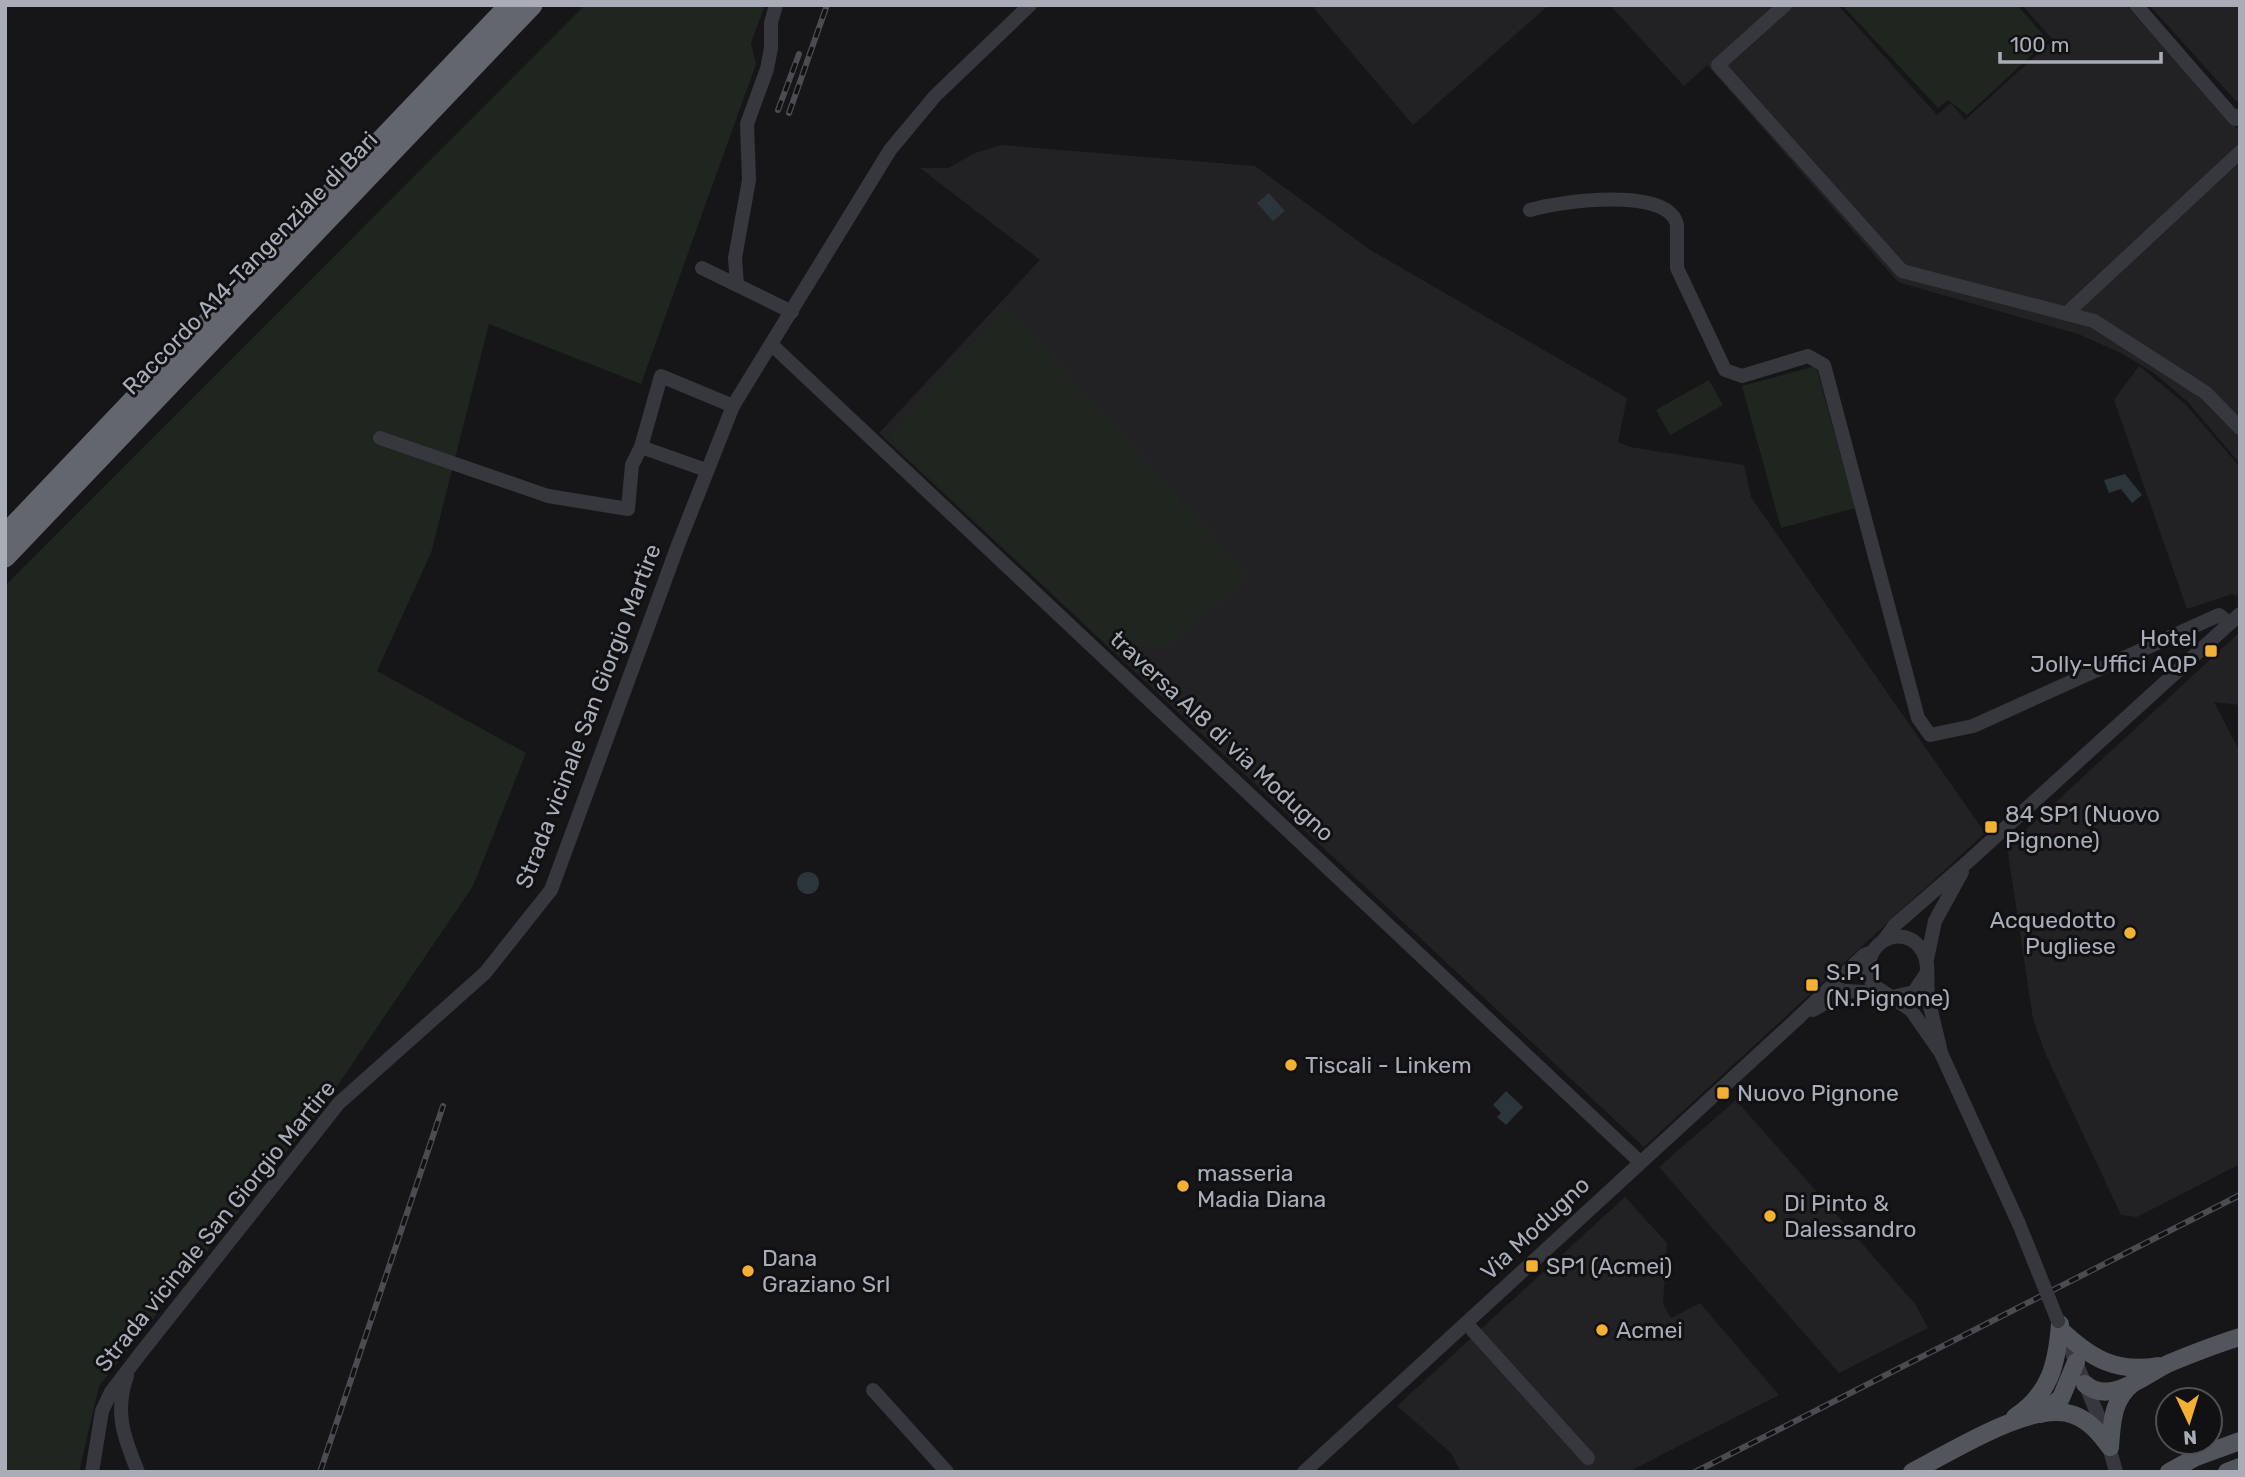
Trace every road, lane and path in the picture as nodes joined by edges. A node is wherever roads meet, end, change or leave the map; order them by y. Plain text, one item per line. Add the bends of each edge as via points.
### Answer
1 (510, 5) edge
2 (532, 5) edge
3 (776, 5) edge
4 (1030, 5) edge
5 (1784, 5) edge
6 (2136, 5) edge
7 (2238, 117) edge
8 (2240, 152) edge
9 (1531, 210) dead end
10 (702, 268) dead end
11 (737, 285) junction
12 (792, 312) junction
13 (2066, 314) junction
14 (772, 345) junction
15 (733, 406) junction
16 (2240, 428) edge
17 (380, 438) dead end
18 (642, 447) junction
19 (706, 470) junction
20 (5, 535) edge
21 (5, 557) edge
22 (2234, 619) edge
23 (1971, 859) junction
24 (1884, 940) junction
25 (1870, 953) junction
26 (1927, 967) junction
27 (1888, 995) junction
28 (1797, 1019) junction
29 (1941, 1053) junction
30 (1640, 1162) junction
31 (1466, 1323) junction
32 (2061, 1326) junction
33 (2240, 1337) edge
34 (2076, 1362) junction
35 (2168, 1364) junction
36 (129, 1371) junction
37 (2133, 1383) junction
38 (2085, 1384) junction
39 (873, 1390) dead end
40 (2040, 1413) junction
41 (1999, 1428) junction
42 (2240, 1441) edge
43 (2240, 1450) edge
44 (2111, 1451) junction
45 (1587, 1458) dead end
46 (2240, 1467) edge
47 (92, 1472) edge
48 (138, 1472) edge
49 (947, 1472) edge
50 (1304, 1472) edge
51 (1912, 1472) edge
52 (2116, 1472) edge
53 (2168, 1472) edge
54 (2182, 1472) edge
55 (2227, 1472) edge

1 - 20 highway, Raccordo A14-Tangenziale di Bari
2 - 21 highway, Raccordo A14-Tangenziale di Bari
3 - 11 street via 767,69 747,124 749,180 735,258
4 - 12 street, Strada vicinale San Giorgio Martire via 914,118 869,181
5 - 13 street via 1718,65 1902,271
6 - 7 street
8 - 13 street
9 - 22 street via 1598,199 1666,209 1678,225 1677,268 1725,370 1742,376 1808,356 1824,365 1918,718 1930,735 1973,726 2219,615
10 - 11 street
11 - 12 street
12 - 14 street, Strada vicinale San Giorgio Martire
13 - 16 street via 2094,321 2206,393
14 - 15 street, Strada vicinale San Giorgio Martire
14 - 30 street, traversa AI8 di via Modugno
15 - 18 street via 661,376
15 - 19 street, Strada vicinale San Giorgio Martire
17 - 18 street via 548,496 628,509 630,473
18 - 19 street
19 - 36 street, Strada vicinale San Giorgio Martire via 551,890 485,973 339,1103
22 - 23 street
23 - 24 street
23 - 26 street via 1932,931
24 - 25 street
24 - 26 street via 1902,937 1914,942
25 - 27 street via 1868,974 1873,985
25 - 28 street, Via Modugno
26 - 27 street via 1914,992
26 - 29 street
27 - 28 street, Via Modugno via 1846,991
27 - 29 street via 1920,1019
28 - 30 street, Via Modugno
29 - 32 street, bridge
30 - 31 street, Via Modugno
31 - 45 street
31 - 50 street, Via Modugno
32 - 34 street
32 - 35 main road via 2086,1353 2113,1366 2133,1369
32 - 41 main road via 2046,1387 2032,1405
33 - 35 main road
34 - 38 street
34 - 40 main road via 2061,1398
35 - 37 main road
36 - 47 street, Strada vicinale San Giorgio Martire via 103,1410
36 - 48 street via 119,1405 120,1426
37 - 38 main road via 2105,1391
37 - 44 main road via 2115,1408
38 - 44 street
39 - 49 street
40 - 41 main road
40 - 44 main road via 2064,1412 2081,1419
41 - 51 main road
42 - 53 main road
43 - 54 main road
44 - 52 street
46 - 55 main road

